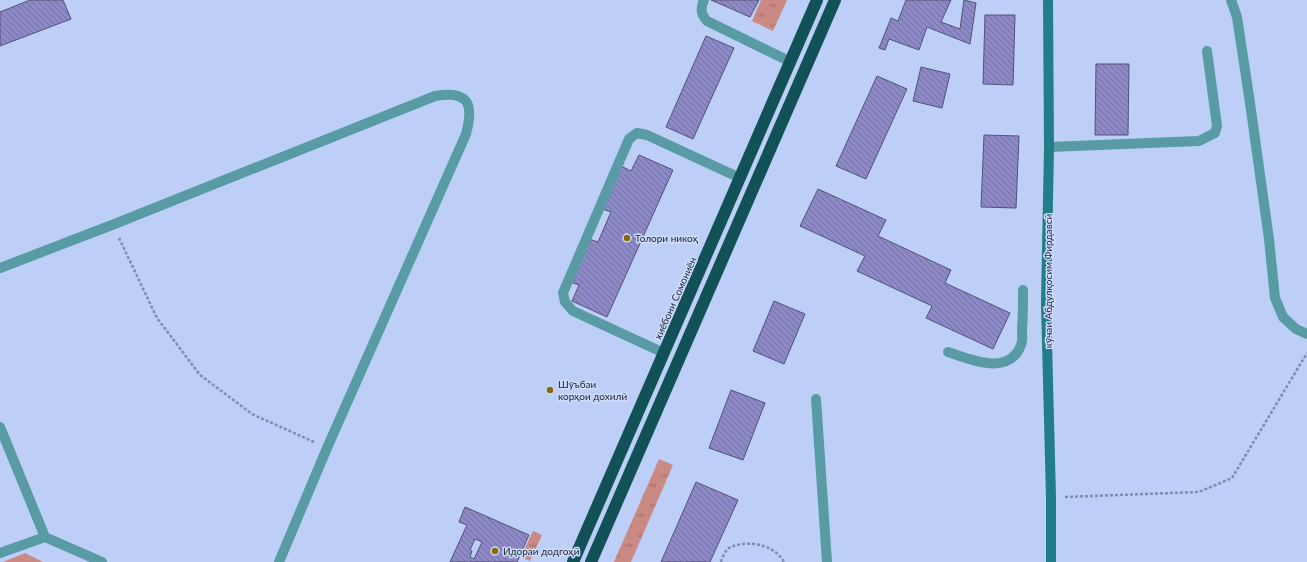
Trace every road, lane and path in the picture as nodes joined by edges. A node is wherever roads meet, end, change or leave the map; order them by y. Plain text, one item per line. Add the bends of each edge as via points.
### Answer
1 (704, 0) edge
2 (817, 0) edge
3 (835, 0) edge
4 (1048, 0) edge
5 (1232, 0) edge
6 (1207, 51) dead end
7 (791, 62) junction
8 (1049, 147) junction
9 (740, 178) junction
10 (112, 225) junction
11 (0, 268) edge
12 (1023, 290) dead end
13 (1307, 334) edge
14 (948, 352) dead end
15 (664, 353) junction
16 (1307, 353) edge
17 (816, 399) dead end
18 (0, 427) edge
19 (327, 448) junction
20 (1051, 498) junction
21 (45, 537) junction
22 (0, 553) edge
23 (102, 562) edge
24 (279, 562) edge
25 (573, 562) edge
26 (592, 562) edge
27 (721, 562) edge
28 (784, 562) edge
29 (827, 562) edge
30 (1051, 562) edge

1 - 7 street via 702,15 707,21
2 - 7 highway, хиёбони Сомониён
3 - 26 highway
4 - 8 street, кӯчаи Абдулқосим Фирдавсӣ
5 - 13 street via 1250,103 1275,298 1283,317 1296,329
6 - 8 street via 1217,126 1215,133 1199,141
7 - 9 highway, хиёбони Сомониён
8 - 20 street, кӯчаи Абдулқосим Фирдавсӣ via 1046,303
9 - 15 highway, хиёбони Сомониён
9 - 15 street via 647,135 637,133 629,139 563,293 565,302 573,311
10 - 11 street
10 - 19 path via 157,318 200,375 252,414
10 - 19 street via 435,96 454,94 464,99 470,115 466,134
12 - 14 street via 1022,344 1010,360 982,363
15 - 25 highway, хиёбони Сомониён
16 - 20 path via 1232,478 1199,492
17 - 29 street
18 - 21 street
19 - 24 street
20 - 30 street, кӯчаи Абдулқосим Фирдавсӣ
21 - 22 street
21 - 23 street
27 - 28 path via 728,549 743,544 754,544 770,549

